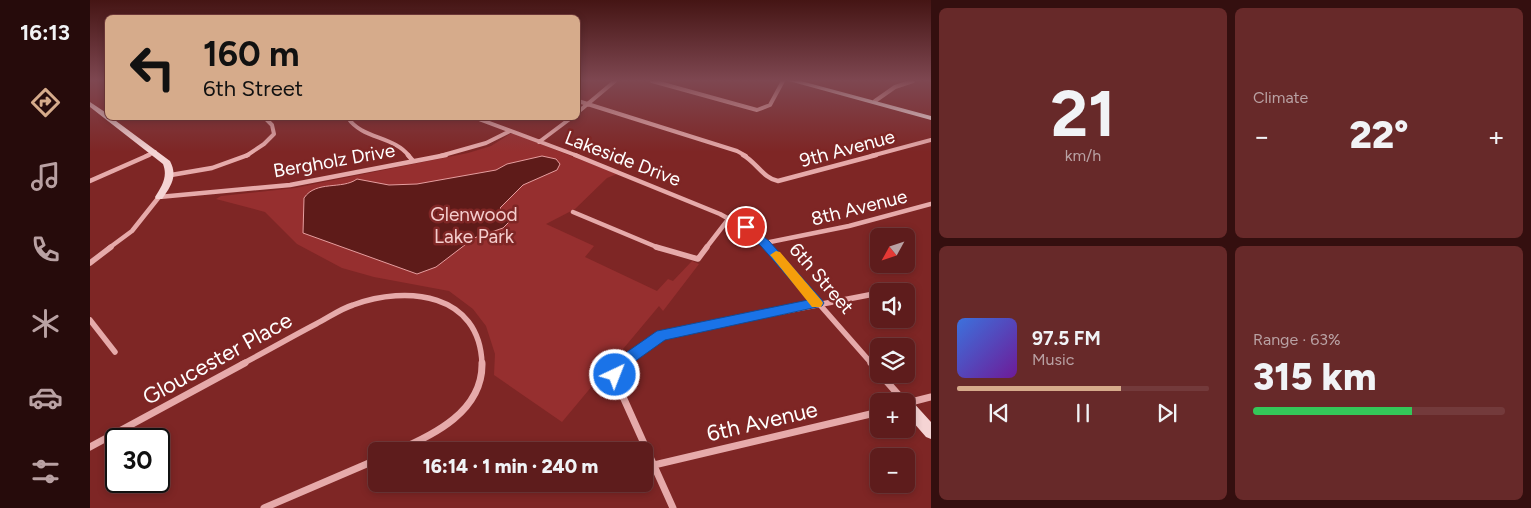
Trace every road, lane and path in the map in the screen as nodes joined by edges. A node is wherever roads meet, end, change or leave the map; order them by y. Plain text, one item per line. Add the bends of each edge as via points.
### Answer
1 (91, 105) edge
2 (589, 105) edge
3 (738, 105) edge
4 (770, 105) edge
5 (886, 105) edge
6 (104, 112) edge
7 (90, 117) edge
8 (931, 118) edge
9 (114, 120) edge
10 (268, 120) edge
11 (349, 120) edge
12 (482, 120) edge
13 (568, 120) edge
14 (510, 130) junction
15 (931, 140) edge
16 (540, 142) junction
17 (155, 152) junction
18 (413, 161) junction
19 (170, 175) junction
20 (90, 181) edge
21 (159, 197) junction
22 (931, 204) edge
23 (573, 212) dead end
24 (730, 217) junction
25 (765, 243) junction
26 (90, 262) edge
27 (870, 294) edge
28 (818, 303) junction
29 (90, 320) edge
30 (115, 352) dead end
31 (870, 363) edge
32 (888, 383) edge
33 (897, 393) edge
34 (931, 397) edge
35 (915, 401) edge
36 (915, 413) edge
37 (870, 414) edge
38 (931, 432) edge
39 (415, 442) edge
40 (90, 448) edge
41 (368, 463) edge
42 (654, 465) junction
43 (264, 508) edge
44 (673, 508) edge

1 - 6 street
2 - 15 street, 9th Avenue via 737,151 751,159 771,180 778,181
3 - 4 street via 757,110
5 - 8 main road
6 - 7 street
9 - 17 street
10 - 19 street via 273,124 274,134 252,152 208,169
11 - 18 street via 357,128 404,149
12 - 14 street, Lakeside Drive
13 - 16 street
14 - 16 street, Lakeside Drive
14 - 18 street, Bergholz Drive via 471,149
16 - 24 street, Lakeside Drive via 618,170
17 - 19 street via 166,163
17 - 20 street
18 - 21 street, Bergholz Drive via 290,185
19 - 21 street
21 - 26 street via 132,231
22 - 25 street, 8th Avenue via 849,226
23 - 24 street via 667,252 698,259
24 - 25 street, 6th Street
25 - 28 street, 6th Street
27 - 28 street
28 - 31 street, 6th Street
28 - 42 street via 662,335 616,370 615,379
29 - 30 street
32 - 33 street, 6th Street
34 - 35 street
36 - 38 street, 6th Street
37 - 42 street, 6th Avenue
39 - 40 street, Gloucester Place via 439,431 463,411 480,381 483,350 471,324 448,303 415,297 361,301
41 - 43 street
42 - 44 street

